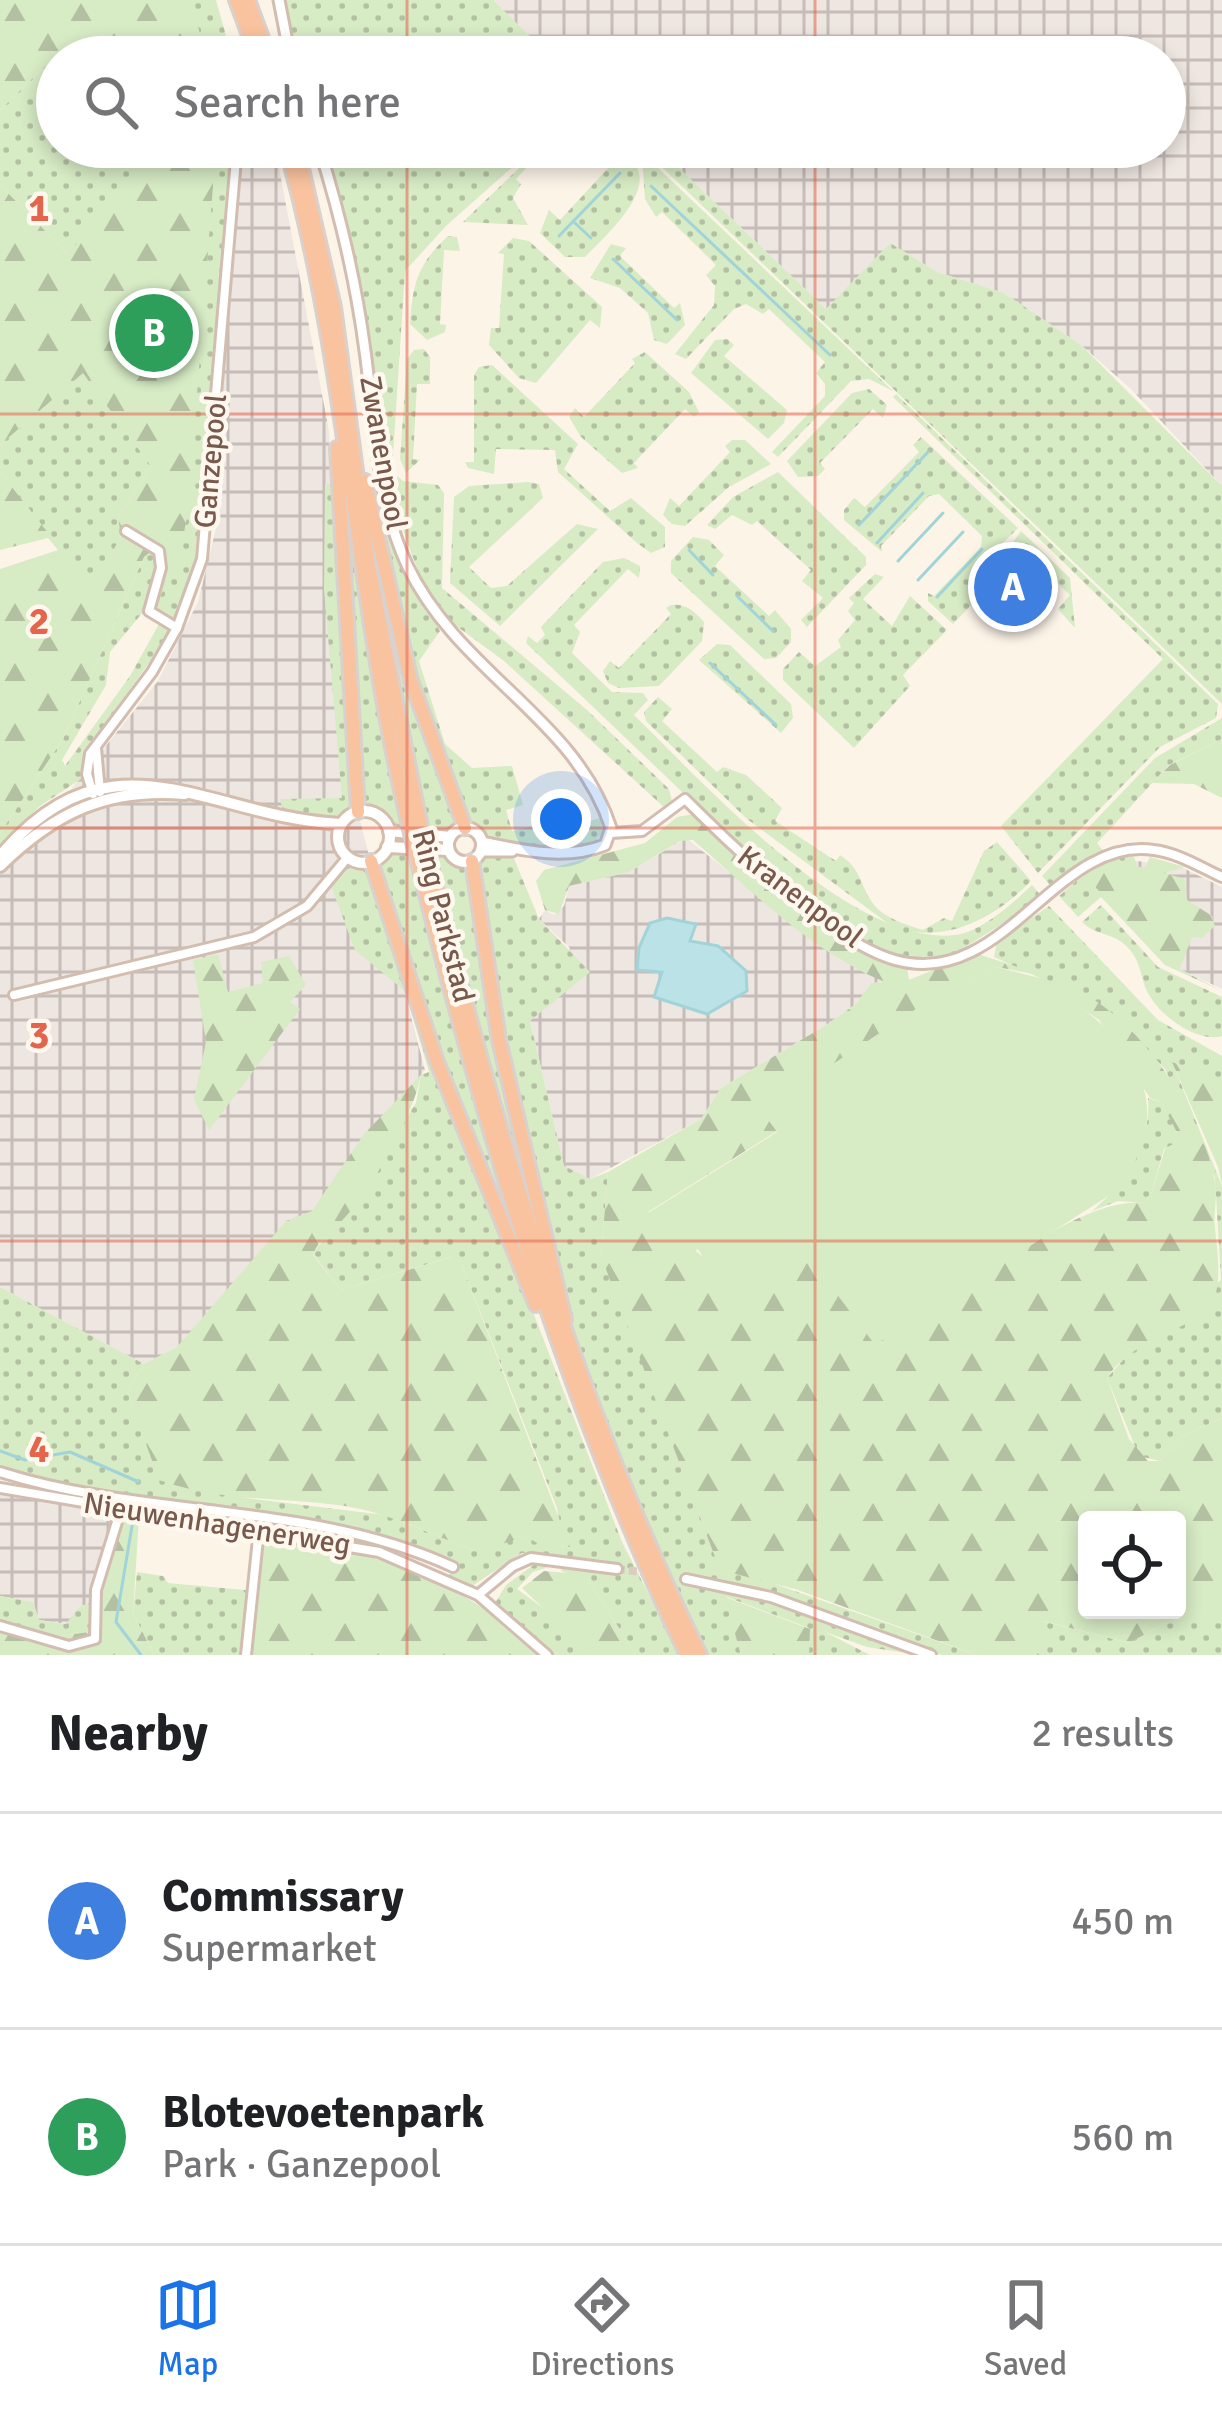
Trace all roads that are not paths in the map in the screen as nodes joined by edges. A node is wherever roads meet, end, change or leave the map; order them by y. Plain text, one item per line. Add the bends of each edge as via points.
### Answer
1 (236, 0) edge
2 (248, 0) edge
3 (279, 0) edge
4 (249, 36) edge
5 (261, 36) edge
6 (286, 36) edge
7 (235, 168) edge
8 (291, 168) edge
9 (302, 168) edge
10 (324, 168) edge
11 (335, 383) junction
12 (349, 403) junction
13 (126, 531) dead end
14 (177, 628) junction
15 (97, 794) junction
16 (358, 812) junction
17 (413, 818) junction
18 (465, 828) junction
19 (340, 830) junction
20 (389, 831) junction
21 (611, 832) junction
22 (449, 843) junction
23 (387, 847) junction
24 (478, 851) junction
25 (0, 856) edge
26 (347, 857) junction
27 (371, 862) junction
28 (0, 866) edge
29 (1222, 878) edge
30 (14, 995) dead end
31 (567, 1358) junction
32 (0, 1472) edge
33 (0, 1488) edge
34 (121, 1509) junction
35 (260, 1529) junction
36 (454, 1567) dead end
37 (617, 1569) tunnel mouth
38 (686, 1579) dead end
39 (478, 1595) junction
40 (0, 1626) edge
41 (246, 1655) edge
42 (547, 1655) edge
43 (687, 1655) edge
44 (700, 1655) edge
45 (931, 1655) edge

1 - 4 highway
2 - 5 highway
3 - 6 street
7 - 14 street, Ganzepool via 206,536
8 - 11 highway, Ring Parkstad
9 - 12 highway, Ring Parkstad
10 - 21 street, Zwanenpool via 358,303 382,485 399,547 468,656 574,758
11 - 16 highway
11 - 17 highway, Ring Parkstad via 371,652
12 - 17 highway, Ring Parkstad
12 - 18 highway via 391,611
13 - 14 street via 158,551 149,611
14 - 15 street, Ganzepool via 96,746
15 - 19 main road via 166,784
15 - 25 main road via 44,814
15 - 28 main road
16 - 19 main road
16 - 20 main road via 378,815
17 - 31 highway, Ring Parkstad, bridge
18 - 22 main road
18 - 24 main road
19 - 26 main road
20 - 22 main road
20 - 23 main road
21 - 24 street, Kranenpool via 605,845 589,850
21 - 29 street, Kranenpool via 641,831 685,800 740,854 865,947 917,964 975,950 1119,851 1156,850
22 - 23 main road
22 - 24 main road via 458,861
23 - 27 main road
24 - 31 highway via 499,1040
26 - 27 main road
26 - 30 street via 307,906 254,937
27 - 31 highway via 437,1062 524,1281
31 - 43 highway, Ring Parkstad via 613,1491
31 - 44 highway, Ring Parkstad
32 - 36 street via 359,1533
33 - 34 street, Nieuwenhagenerweg
34 - 35 street, Nieuwenhagenerweg
34 - 40 street via 96,1590 95,1639 70,1646
35 - 39 street, Nieuwenhagenerweg via 380,1552
35 - 41 street
37 - 39 street via 531,1558
38 - 45 street via 770,1597
39 - 42 street, Nieuwenhagenerweg

